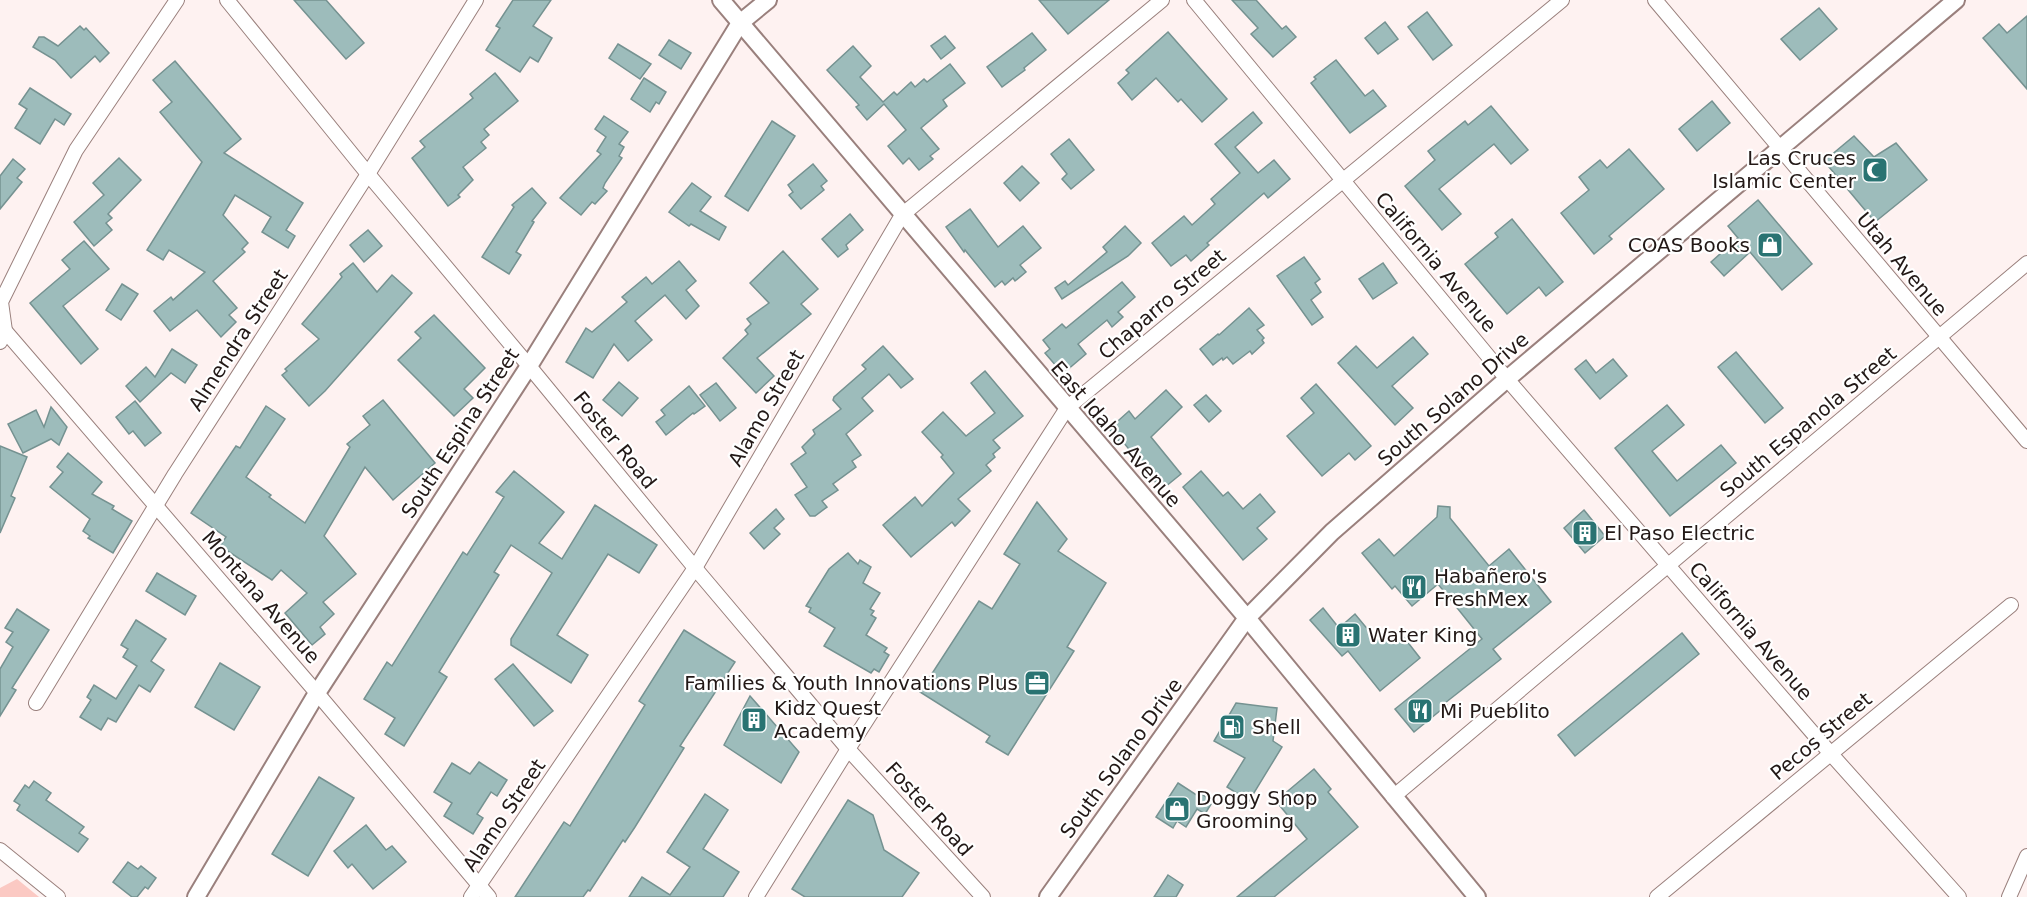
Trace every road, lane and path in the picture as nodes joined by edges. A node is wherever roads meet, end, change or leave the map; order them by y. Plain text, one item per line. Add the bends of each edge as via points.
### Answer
1 (177, 0) edge
2 (227, 0) edge
3 (476, 0) edge
4 (721, 0) edge
5 (768, 0) edge
6 (1161, 0) edge
7 (1194, 0) edge
8 (1562, 0) edge
9 (1655, 0) edge
10 (1956, 0) edge
11 (740, 23) junction
12 (1781, 147) junction
13 (368, 174) junction
14 (1342, 179) junction
15 (902, 215) junction
16 (2027, 263) edge
17 (2, 333) edge
18 (1938, 338) junction
19 (529, 366) junction
20 (1507, 379) junction
21 (1067, 408) junction
22 (2027, 441) edge
23 (157, 506) junction
24 (1668, 565) junction
25 (694, 568) junction
26 (2011, 605) dead end
27 (1247, 618) junction
28 (317, 693) junction
29 (36, 703) dead end
30 (848, 749) junction
31 (1831, 754) junction
32 (1393, 796) junction
33 (0, 850) edge
34 (2027, 856) edge
35 (475, 891) edge
36 (58, 897) edge
37 (196, 897) edge
38 (489, 897) edge
39 (756, 897) edge
40 (983, 897) edge
41 (1048, 897) edge
42 (1477, 897) edge
43 (1657, 897) edge
44 (1959, 897) edge
45 (2009, 897) edge

1 - 17 street via 76,150 1,302
2 - 13 street, Foster Road
3 - 13 street, Almendra Street
4 - 11 street, East Idaho Avenue
5 - 11 street, South Espina Street
6 - 15 street, Alamo Street
7 - 14 street, California Avenue
8 - 14 street, Chaparro Street
9 - 12 street, Utah Avenue
10 - 12 street, South Solano Drive
11 - 15 street, East Idaho Avenue
11 - 19 street, South Espina Street
12 - 18 street, Utah Avenue
12 - 20 street, South Solano Drive
13 - 19 street, Foster Road
13 - 23 street, Almendra Street
14 - 20 street, California Avenue
14 - 21 street, Chaparro Street
15 - 21 street, East Idaho Avenue
15 - 25 street, Alamo Street
16 - 18 street, South Espanola Street
17 - 23 street, Montana Avenue
18 - 22 street, Utah Avenue
18 - 24 street, South Espanola Street
19 - 25 street, Foster Road
19 - 28 street, South Espina Street
20 - 24 street, California Avenue
20 - 27 street, South Solano Drive via 1332,532
21 - 27 street, East Idaho Avenue
21 - 30 street, Chaparro Street
23 - 28 street, Montana Avenue
23 - 29 street, Almendra Street
24 - 31 street, California Avenue
24 - 32 street, South Espanola Street
25 - 30 street, Foster Road
25 - 35 street, Alamo Street
26 - 31 street, Pecos Street
27 - 32 street, East Idaho Avenue
27 - 41 street, South Solano Drive
28 - 35 street, Montana Avenue
28 - 37 street, South Espina Street
30 - 39 street, Chaparro Street
30 - 40 street, Foster Road
31 - 43 street, Pecos Street
31 - 44 street, California Avenue
32 - 42 street, East Idaho Avenue
33 - 36 street
34 - 45 street
35 - 38 street, Montana Avenue

